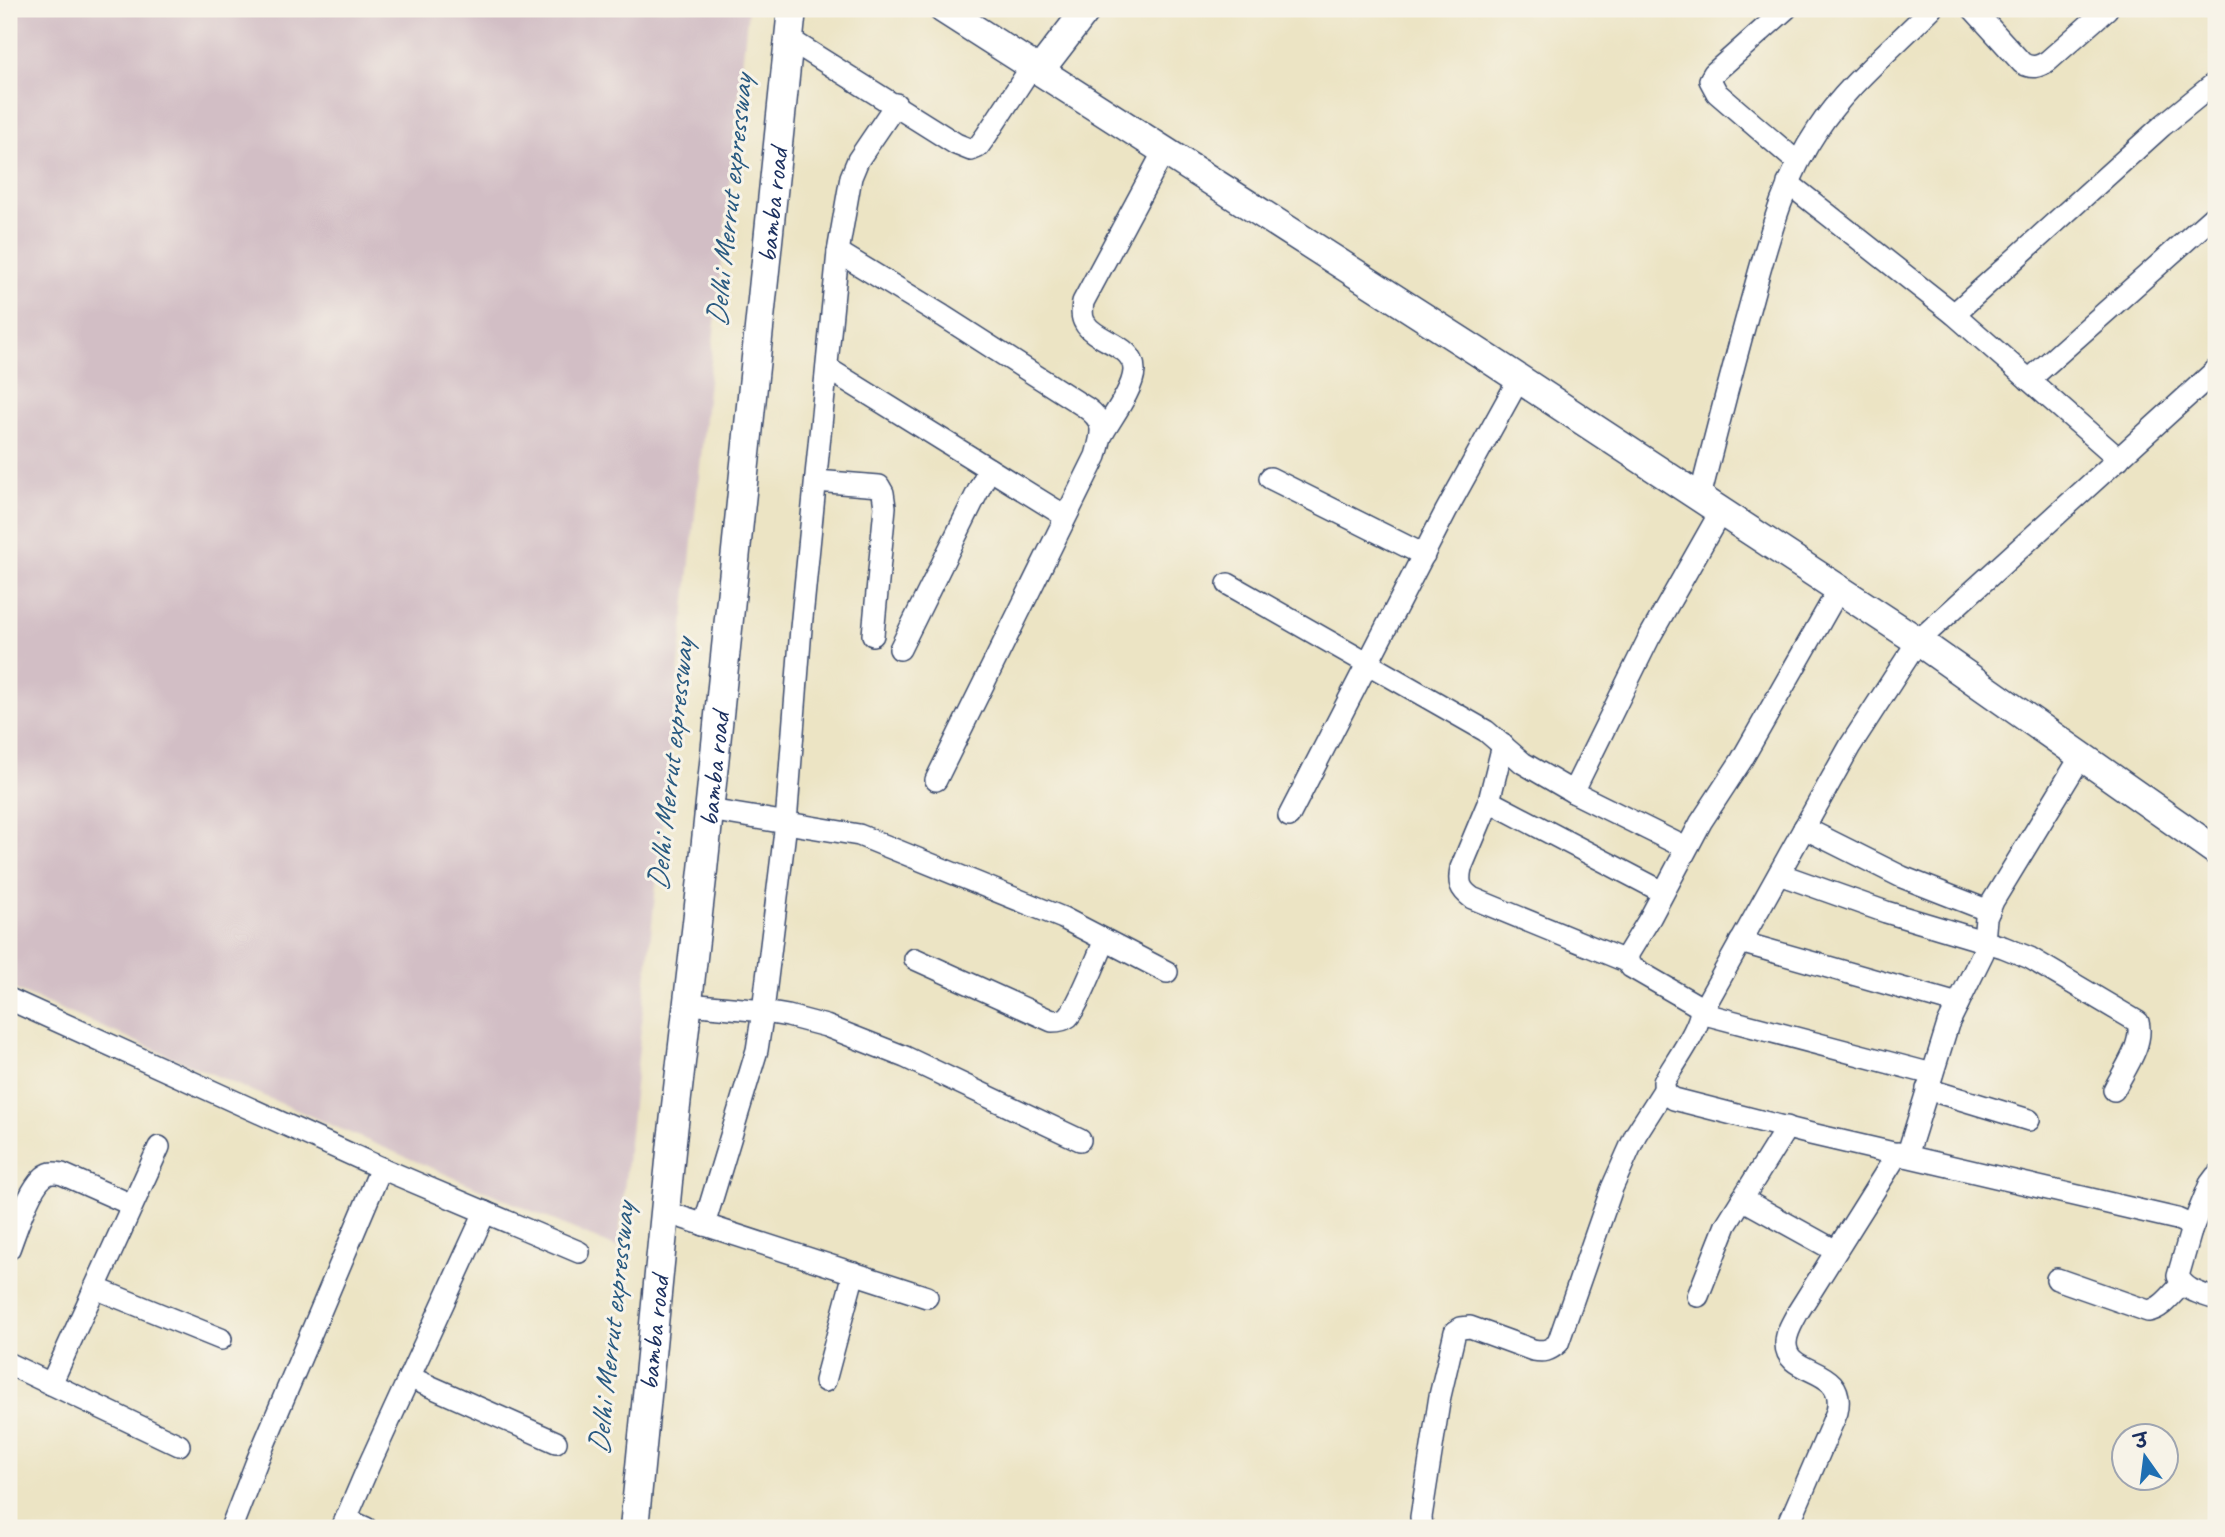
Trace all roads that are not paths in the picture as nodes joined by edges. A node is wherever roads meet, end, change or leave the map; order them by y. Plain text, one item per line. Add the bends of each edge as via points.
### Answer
1 (792, 9) edge
2 (943, 9) edge
3 (1087, 9) edge
4 (1786, 9) edge
5 (1931, 9) edge
6 (1973, 9) edge
7 (2107, 9) edge
8 (789, 39) junction
9 (1036, 68) junction
10 (2216, 82) edge
11 (896, 104) junction
12 (1164, 150) junction
13 (1797, 162) junction
14 (1787, 183) junction
15 (2216, 214) edge
16 (838, 252) junction
17 (1954, 314) junction
18 (827, 368) junction
19 (2216, 370) edge
20 (1519, 379) junction
21 (2029, 380) junction
22 (1102, 435) junction
23 (2119, 459) junction
24 (989, 469) junction
25 (1270, 478) dead end
26 (816, 481) junction
27 (1710, 504) junction
28 (1065, 516) junction
29 (1424, 555) junction
30 (1228, 584) dead end
31 (1839, 589) junction
32 (873, 635) dead end
33 (1918, 641) junction
34 (900, 649) dead end
35 (1368, 663) junction
36 (1503, 745) junction
37 (2081, 755) junction
38 (936, 780) dead end
39 (1573, 792) junction
40 (1489, 801) junction
41 (709, 810) junction
42 (1289, 816) dead end
43 (786, 823) junction
44 (1804, 828) junction
45 (1686, 848) junction
46 (2216, 852) edge
47 (1779, 874) junction
48 (1663, 892) junction
49 (1989, 911) junction
50 (1105, 940) junction
51 (1740, 943) junction
52 (1984, 943) junction
53 (915, 959) dead end
54 (1628, 962) junction
55 (1167, 972) dead end
56 (9, 999) edge
57 (688, 1004) junction
58 (1958, 1004) junction
59 (763, 1012) junction
60 (1701, 1013) junction
61 (1930, 1081) junction
62 (1664, 1090) junction
63 (2114, 1090) dead end
64 (2029, 1120) dead end
65 (1787, 1127) junction
66 (1080, 1140) dead end
67 (159, 1147) dead end
68 (1902, 1155) junction
69 (381, 1168) junction
70 (2216, 1177) edge
71 (1742, 1199) junction
72 (132, 1205) junction
73 (485, 1212) junction
74 (665, 1212) junction
75 (704, 1225) junction
76 (2192, 1231) junction
77 (9, 1249) edge
78 (1836, 1251) junction
79 (579, 1252) dead end
80 (854, 1273) junction
81 (2057, 1279) dead end
82 (2182, 1284) junction
83 (95, 1288) junction
84 (1698, 1296) dead end
85 (927, 1297) dead end
86 (2216, 1299) edge
87 (221, 1339) dead end
88 (9, 1364) edge
89 (409, 1377) junction
90 (825, 1381) dead end
91 (51, 1384) junction
92 (556, 1442) dead end
93 (179, 1445) dead end
94 (344, 1524) edge
95 (231, 1528) edge
96 (366, 1528) edge
97 (634, 1528) edge
98 (1422, 1528) edge
99 (1787, 1528) edge

1 - 8 street, bamba road
2 - 9 street
3 - 9 street
4 - 13 street via 1710,80 1717,93
5 - 13 street via 1849,91 1819,126
6 - 7 street via 2022,63 2039,67
8 - 11 street
8 - 41 street, bamba road
9 - 11 street via 978,147 971,150
9 - 12 street
10 - 17 street
11 - 16 street via 851,177
12 - 20 street
12 - 22 street via 1083,302 1085,325 1122,349 1134,370
13 - 14 street
14 - 17 street
14 - 27 street via 1742,331
15 - 21 street
16 - 18 street
16 - 22 street via 1095,414
17 - 21 street
18 - 24 street
18 - 26 street
19 - 23 street
20 - 27 street
20 - 29 street
21 - 23 street
22 - 28 street
23 - 33 street
24 - 28 street
24 - 34 street
25 - 29 street
26 - 32 street via 870,484 883,493
26 - 43 street
27 - 31 street
27 - 39 street
28 - 38 street
29 - 35 street
30 - 35 street
31 - 33 street
31 - 45 street
33 - 37 street
33 - 44 street
35 - 36 street
35 - 42 street
36 - 39 street via 1523,763
36 - 40 street
37 - 46 street
37 - 49 street
39 - 45 street
40 - 48 street
40 - 54 street via 1461,868 1462,890
41 - 43 street
41 - 57 street, bamba road
43 - 50 street via 859,835 887,845
43 - 59 street
44 - 47 street
44 - 49 street via 1902,877
45 - 48 street
47 - 51 street
47 - 52 street
48 - 54 street via 1628,954
49 - 52 street
50 - 53 street via 1068,1017 1059,1021
50 - 55 street
51 - 58 street
51 - 60 street
52 - 58 street
52 - 63 street via 2030,958 2138,1022 2137,1045
54 - 60 street via 1695,1003
56 - 69 street
57 - 59 street
57 - 74 street, bamba road
58 - 61 street
59 - 66 street via 826,1026 905,1057
59 - 75 street via 754,1060
60 - 61 street
60 - 62 street
61 - 64 street
61 - 68 street
62 - 65 street via 1674,1098
62 - 98 street via 1636,1134 1612,1188 1558,1343 1543,1352 1470,1327 1455,1332 1440,1396
65 - 68 street
65 - 71 street
67 - 72 street
68 - 76 street via 2177,1219
68 - 78 street
69 - 73 street
69 - 95 street
70 - 76 street
71 - 78 street
71 - 84 street via 1726,1225
72 - 77 street via 51,1172 33,1189
72 - 83 street
73 - 79 street
73 - 89 street
74 - 75 street
74 - 97 street, bamba road
75 - 80 street
76 - 82 street via 2178,1276
78 - 99 street via 1788,1332 1786,1346 1794,1361 1829,1380 1840,1400
80 - 85 street
80 - 90 street
81 - 82 street via 2148,1311
82 - 86 street
83 - 87 street
83 - 91 street
88 - 91 street
89 - 92 street
89 - 94 street
91 - 93 street
94 - 96 street

